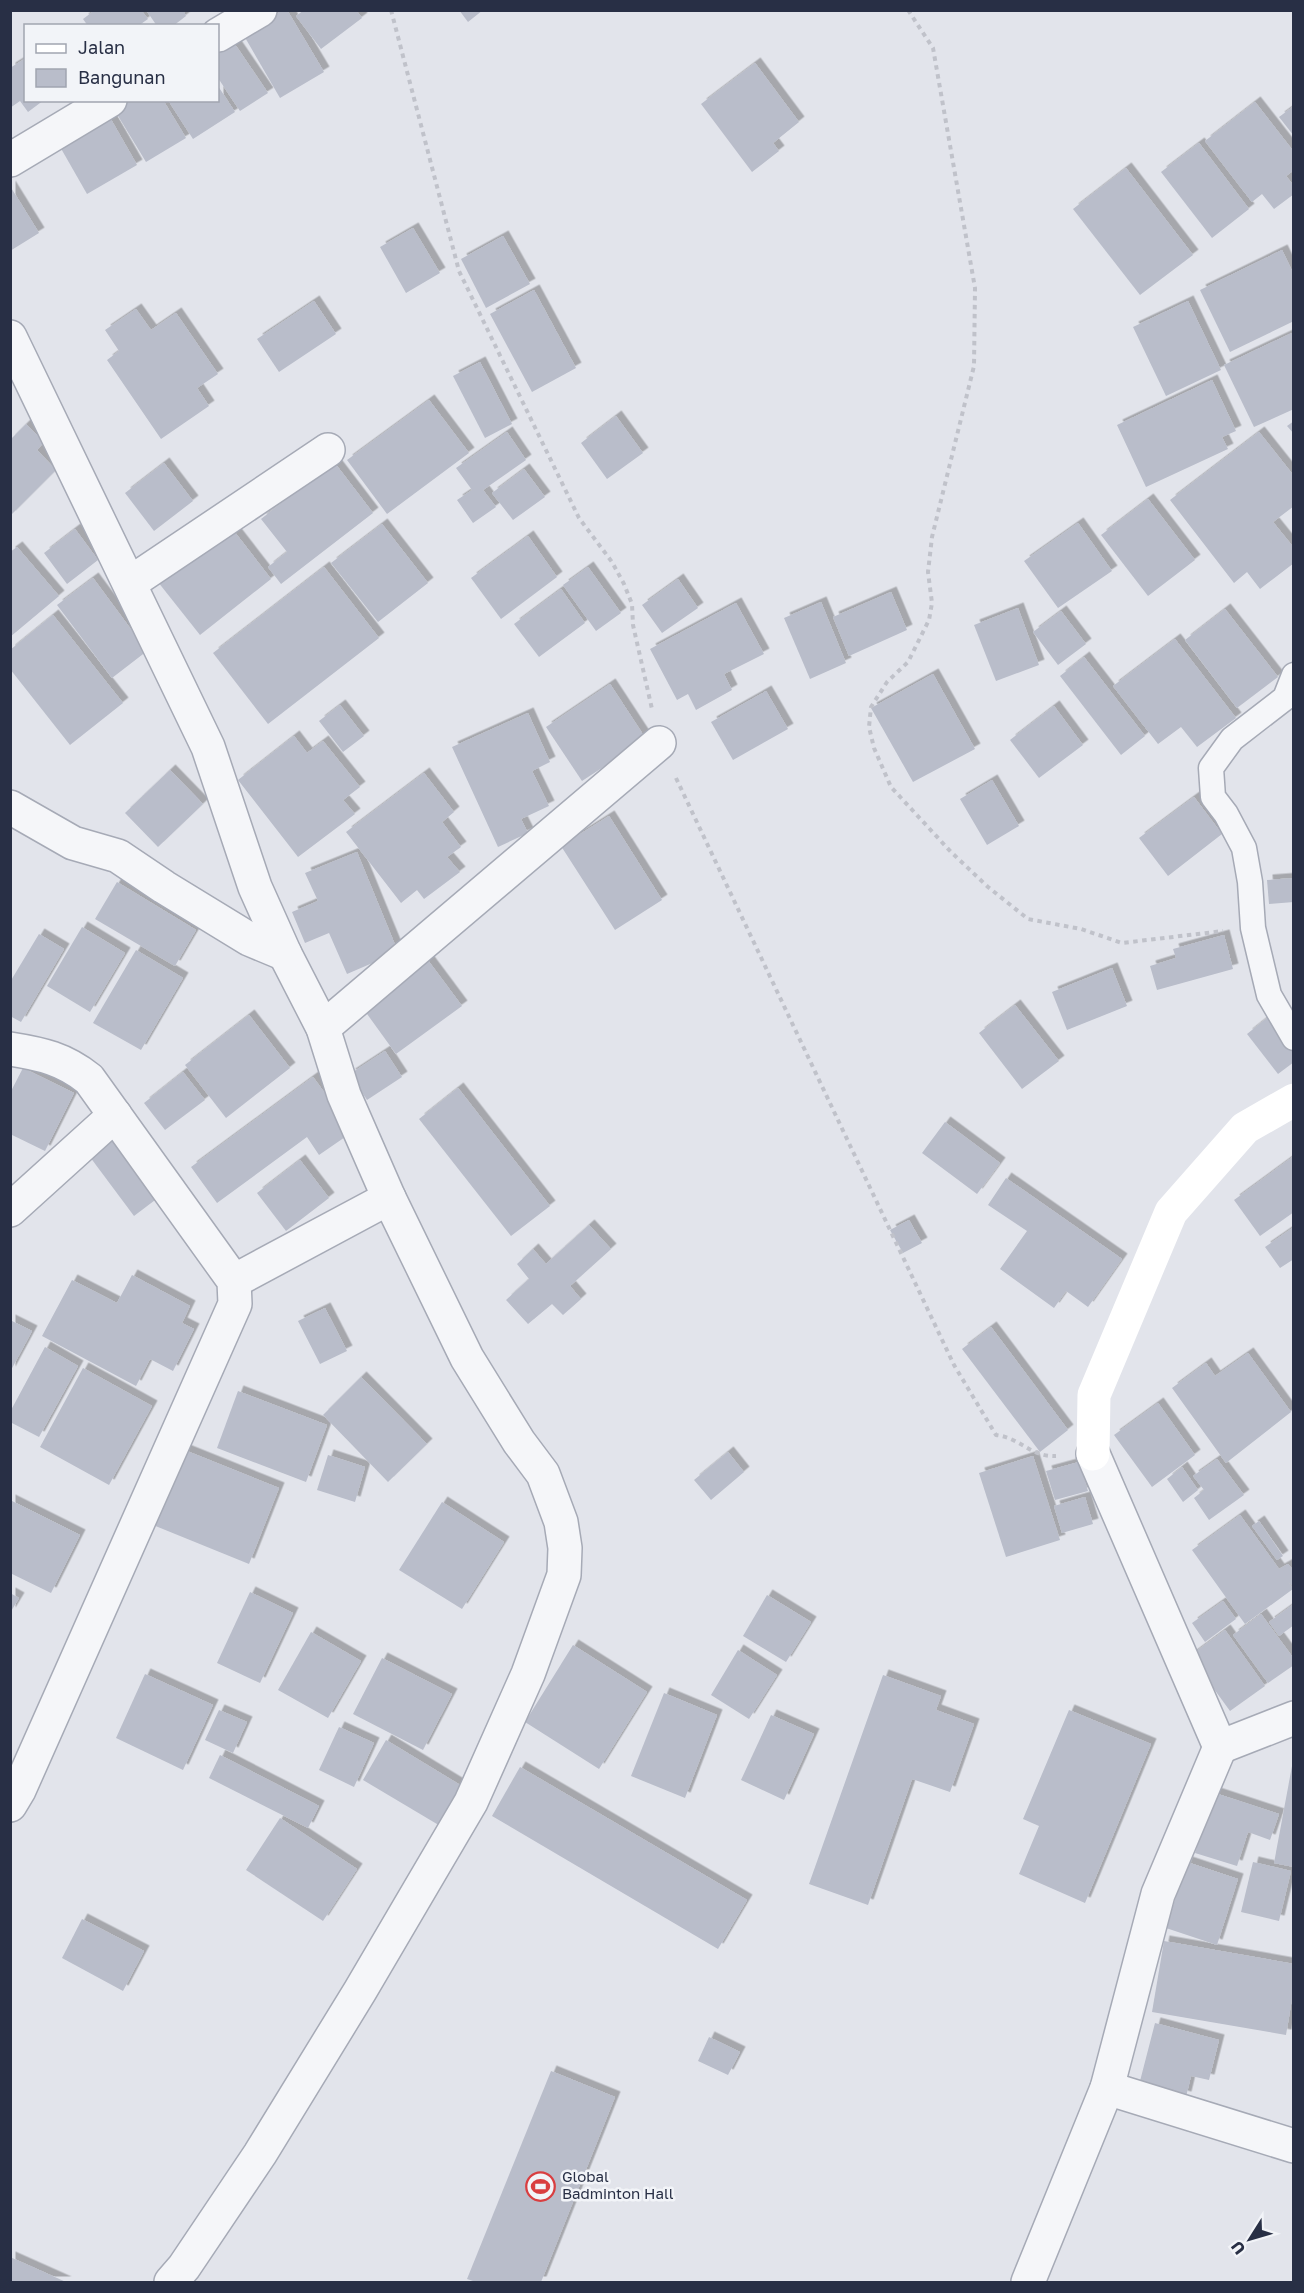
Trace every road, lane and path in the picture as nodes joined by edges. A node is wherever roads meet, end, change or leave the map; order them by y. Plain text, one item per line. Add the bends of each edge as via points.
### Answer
1 (260, 10) edge
2 (391, 10) edge
3 (908, 10) edge
4 (219, 34) edge
5 (107, 102) edge
6 (10, 160) edge
7 (10, 337) edge
8 (328, 450) dead end
9 (130, 583) junction
10 (1293, 675) edge
11 (659, 743) junction
12 (10, 807) edge
13 (1253, 928) junction
14 (285, 954) junction
15 (323, 1028) junction
16 (1293, 1038) edge
17 (10, 1049) edge
18 (1293, 1100) edge
19 (115, 1115) junction
20 (389, 1198) junction
21 (10, 1210) edge
22 (234, 1281) junction
23 (1093, 1454) junction
24 (1293, 1718) edge
25 (1220, 1746) junction
26 (10, 1805) edge
27 (1107, 2088) junction
28 (1293, 2146) edge
29 (171, 2283) edge
30 (1028, 2283) edge

1 - 4 street
2 - 11 path via 459,271 579,518 624,584 632,604 633,625
3 - 13 path via 933,48 975,288 974,366 932,537 929,620 908,662 887,682 871,706 869,727 874,748 891,787 988,888 1029,919 1081,929 1122,943
5 - 6 street
7 - 9 street
8 - 9 street
9 - 14 street via 208,747 255,887
10 - 13 lane via 1285,698 1232,739 1211,768 1213,797 1244,848
11 - 15 street
11 - 23 path via 954,1365 996,1435 1010,1437 1045,1457
12 - 14 street via 73,843 118,855 249,939
13 - 16 lane via 1269,994
14 - 15 street
15 - 20 street via 344,1095
17 - 19 street via 47,1055 77,1070 89,1079
18 - 23 street via 1245,1128 1171,1212 1094,1395
19 - 21 street
19 - 22 street
20 - 22 street
20 - 29 street via 467,1358 543,1473 561,1522 564,1575 528,1674 471,1802 260,2154
22 - 26 street via 235,1304
23 - 25 street
24 - 25 street
25 - 27 street via 1158,1894
27 - 28 street
27 - 30 street

